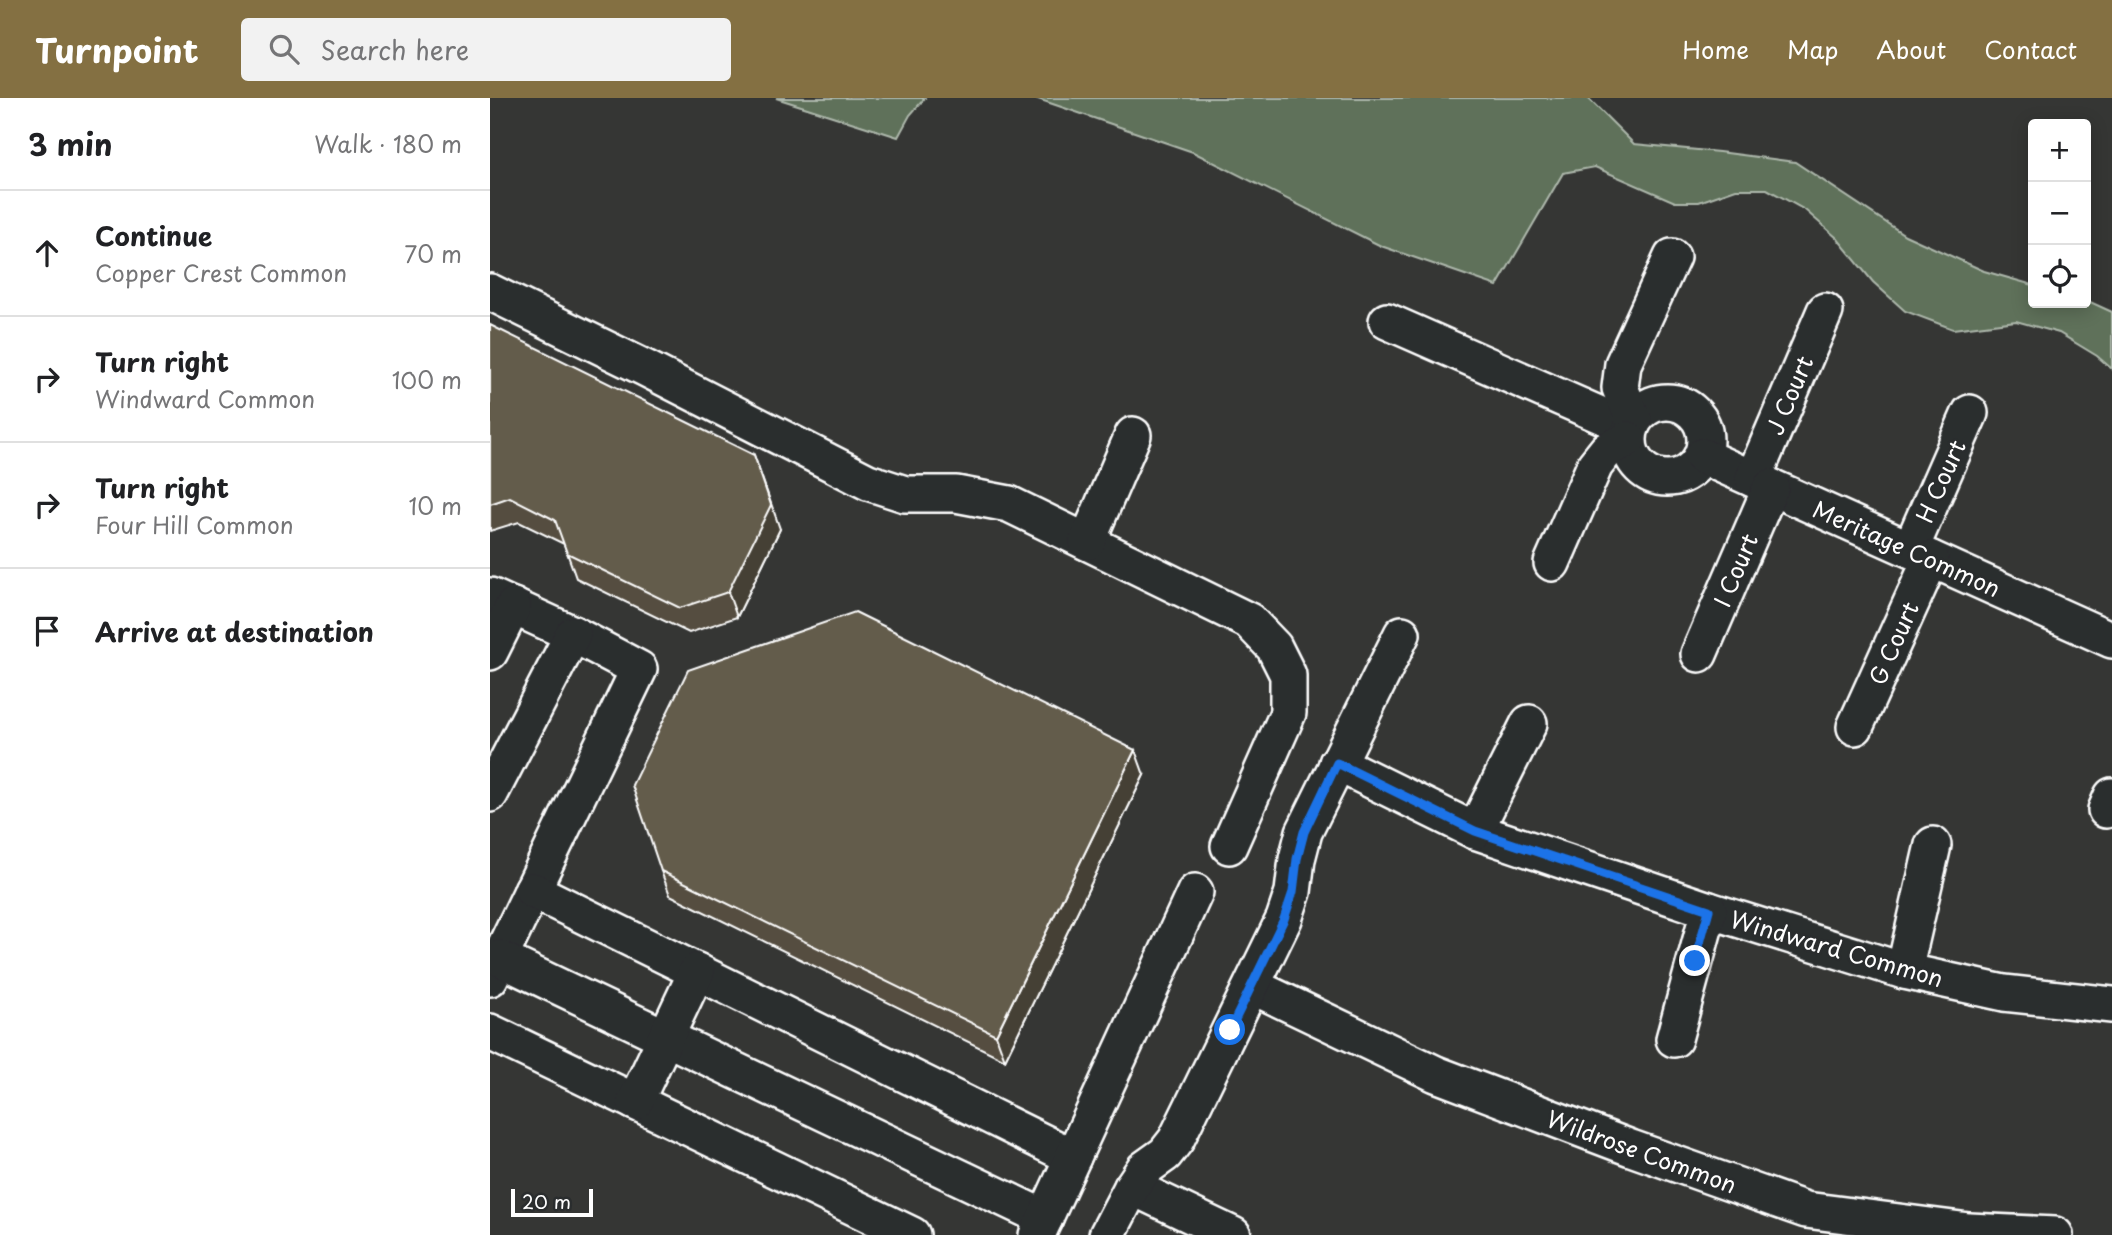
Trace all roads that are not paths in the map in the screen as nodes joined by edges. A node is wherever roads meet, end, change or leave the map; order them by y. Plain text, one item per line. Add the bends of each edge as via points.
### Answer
1 (1672, 257) dead end
2 (490, 292) edge
3 (1825, 311) dead end
4 (1387, 321) dead end
5 (1970, 414) dead end
6 (1631, 429) junction
7 (1133, 435) dead end
8 (1702, 456) junction
9 (1762, 483) junction
10 (1087, 542) junction
11 (1921, 553) junction
12 (1552, 563) dead end
13 (502, 601) edge
14 (573, 634) junction
15 (1402, 634) dead end
16 (2112, 640) edge
17 (490, 652) edge
18 (1699, 654) dead end
19 (1529, 723) dead end
20 (1855, 727) dead end
21 (1337, 763) junction
22 (490, 794) edge
23 (1475, 831) junction
24 (1933, 845) dead end
25 (1228, 846) dead end
26 (532, 890) junction
27 (1195, 892) dead end
28 (1709, 910) junction
29 (495, 968) edge
30 (697, 971) junction
31 (1904, 971) junction
32 (1252, 986) junction
33 (2112, 1005) edge
34 (490, 1032) edge
35 (665, 1037) junction
36 (1674, 1039) dead end
37 (635, 1102) junction
38 (1073, 1157) junction
39 (1132, 1186) junction
40 (1802, 1222) edge
41 (1041, 1226) edge
42 (912, 1235) edge
43 (1107, 1235) edge
44 (1233, 1235) edge
45 (2055, 1235) edge

1 - 6 street via 1623,364 1620,388
2 - 10 street via 868,482 905,494 956,494 1009,504
3 - 9 street, J Court
4 - 6 street
5 - 11 street, H Court
6 - 8 street via 1630,454 1638,467 1651,475 1680,476
6 - 8 street via 1640,412 1653,404 1668,401 1682,405 1703,426
6 - 12 street via 1595,466
7 - 10 street
8 - 9 street, Meritage Common
9 - 11 street, Meritage Common
9 - 18 street, I Court
10 - 25 street via 1249,621 1275,647 1289,675 1288,713
11 - 16 street, Meritage Common
11 - 20 street, G Court
13 - 14 street
13 - 17 street
14 - 22 street
14 - 26 street via 639,669
15 - 21 street
19 - 23 street
21 - 23 street, Windward Common
21 - 32 street via 1304,832 1284,919
23 - 28 street, Windward Common
24 - 31 street
26 - 29 street
26 - 30 street
27 - 38 street
28 - 31 street, Windward Common
28 - 36 street
29 - 35 street
30 - 35 street
30 - 38 street
31 - 33 street, Windward Common via 2004,993
32 - 39 street via 1176,1140
32 - 40 street, Wildrose Common via 1436,1074 1631,1148
34 - 37 street
35 - 37 street
35 - 41 street
37 - 42 street
38 - 41 street
39 - 43 street
39 - 44 street
40 - 45 street, Wildrose Common

